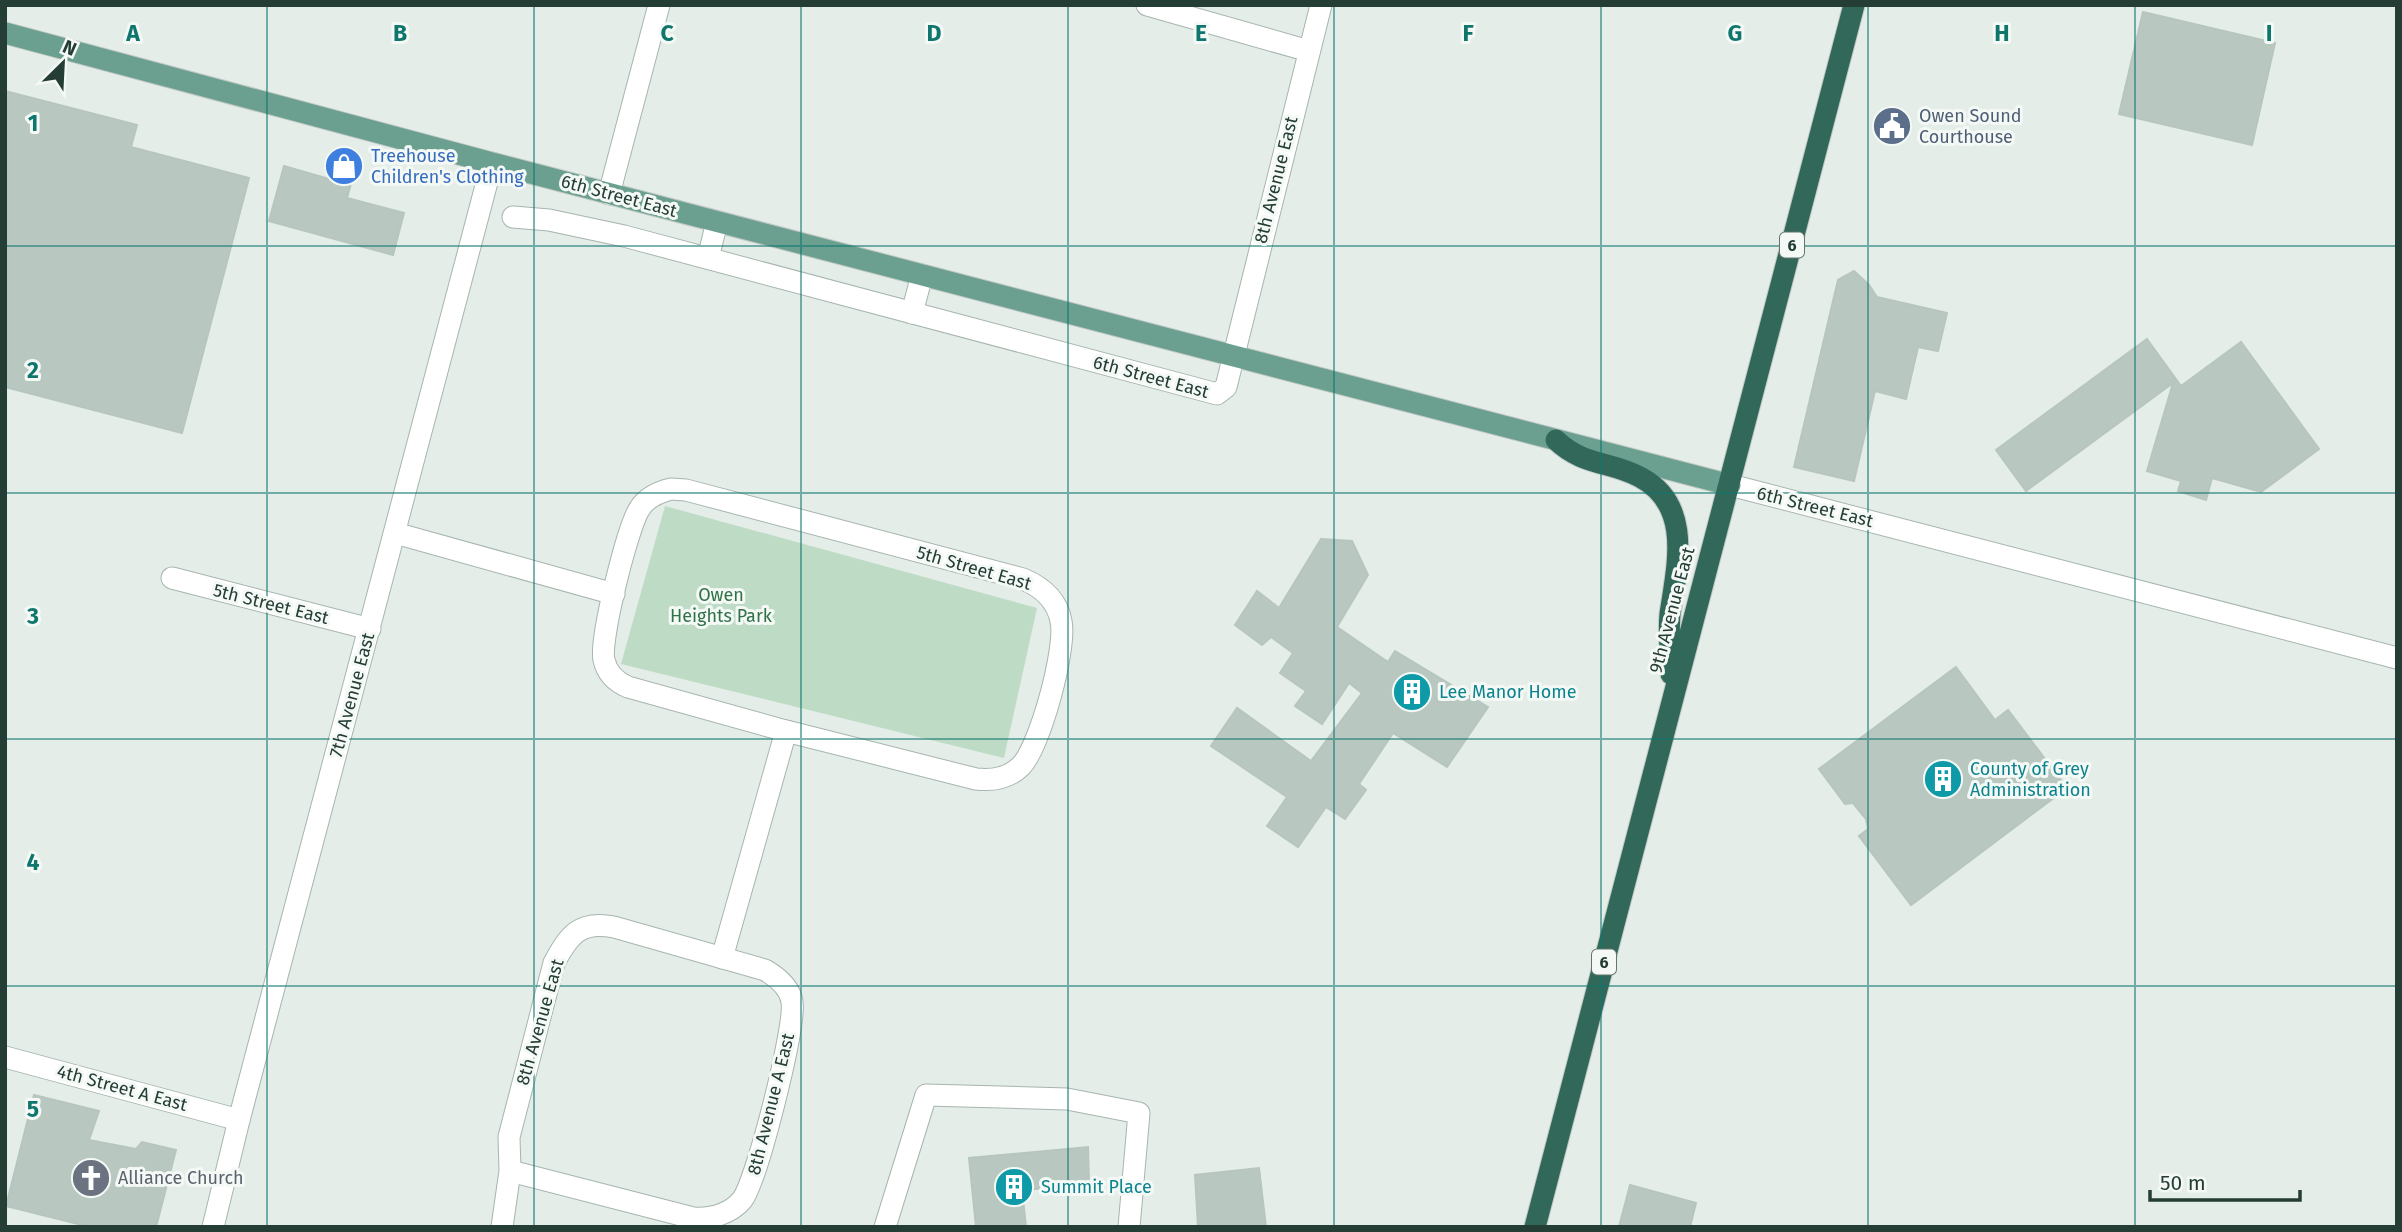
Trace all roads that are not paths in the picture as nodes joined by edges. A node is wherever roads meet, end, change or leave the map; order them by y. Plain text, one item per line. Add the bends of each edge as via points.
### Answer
1 (659, 5) edge
2 (1147, 5) edge
3 (1321, 5) edge
4 (1854, 5) edge
5 (5, 33) edge
6 (1309, 51) junction
7 (492, 163) junction
8 (609, 194) junction
9 (513, 218) dead end
10 (717, 222) junction
11 (708, 258) junction
12 (922, 275) junction
13 (912, 313) junction
14 (1233, 356) junction
15 (1556, 440) junction
16 (1730, 485) junction
17 (395, 533) junction
18 (172, 578) dead end
19 (614, 594) junction
20 (370, 629) junction
21 (2397, 658) edge
22 (1672, 697) junction
23 (786, 731) junction
24 (722, 958) junction
25 (5, 1057) edge
26 (239, 1120) junction
27 (510, 1171) junction
28 (213, 1227) edge
29 (502, 1227) edge
30 (885, 1227) edge
31 (1129, 1227) edge
32 (1535, 1227) edge

1 - 8 street
2 - 6 street
3 - 6 street, 8th Avenue East
4 - 16 highway, 9th Avenue East / 6
5 - 7 main road, 6th Street East
6 - 14 street, 8th Avenue East
7 - 8 main road, 6th Street East
7 - 17 street, 7th Avenue East
8 - 10 main road, 6th Street East
9 - 11 street, 6th Street East via 586,227
10 - 11 street
10 - 12 main road, 6th Street East
11 - 13 street, 6th Street East
12 - 13 street
12 - 14 main road, 6th Street East
13 - 14 street, 6th Street East via 1217,394 1226,387
14 - 15 main road, 6th Street East
15 - 16 main road, 6th Street East
15 - 22 highway via 1570,453 1640,477 1660,492 1671,511 1679,539 1670,617
16 - 21 street, 6th Street East
16 - 22 highway, 9th Avenue East / 6
17 - 19 street
17 - 20 street, 7th Avenue East
18 - 20 street, 5th Street East
19 - 23 street, 5th Street East via 602,648 606,667 620,683
19 - 23 street, 5th Street East via 640,508 657,494 679,489 1023,579 1044,591 1057,610 1061,645 1046,714 1028,757 1009,775 976,779
20 - 26 street, 7th Avenue East
22 - 32 highway, 9th Avenue East / 6
23 - 24 street
24 - 27 street, 8th Avenue East via 604,925 588,926 567,939 554,963 509,1137
24 - 27 street, 8th Avenue A East via 772,974 792,1003 791,1029 756,1172 738,1204 717,1216 693,1218
25 - 26 street, 4th Street A East
26 - 28 street, 7th Avenue East
27 - 29 street, 8th Avenue East
30 - 31 street via 926,1096 1067,1099 1139,1113

